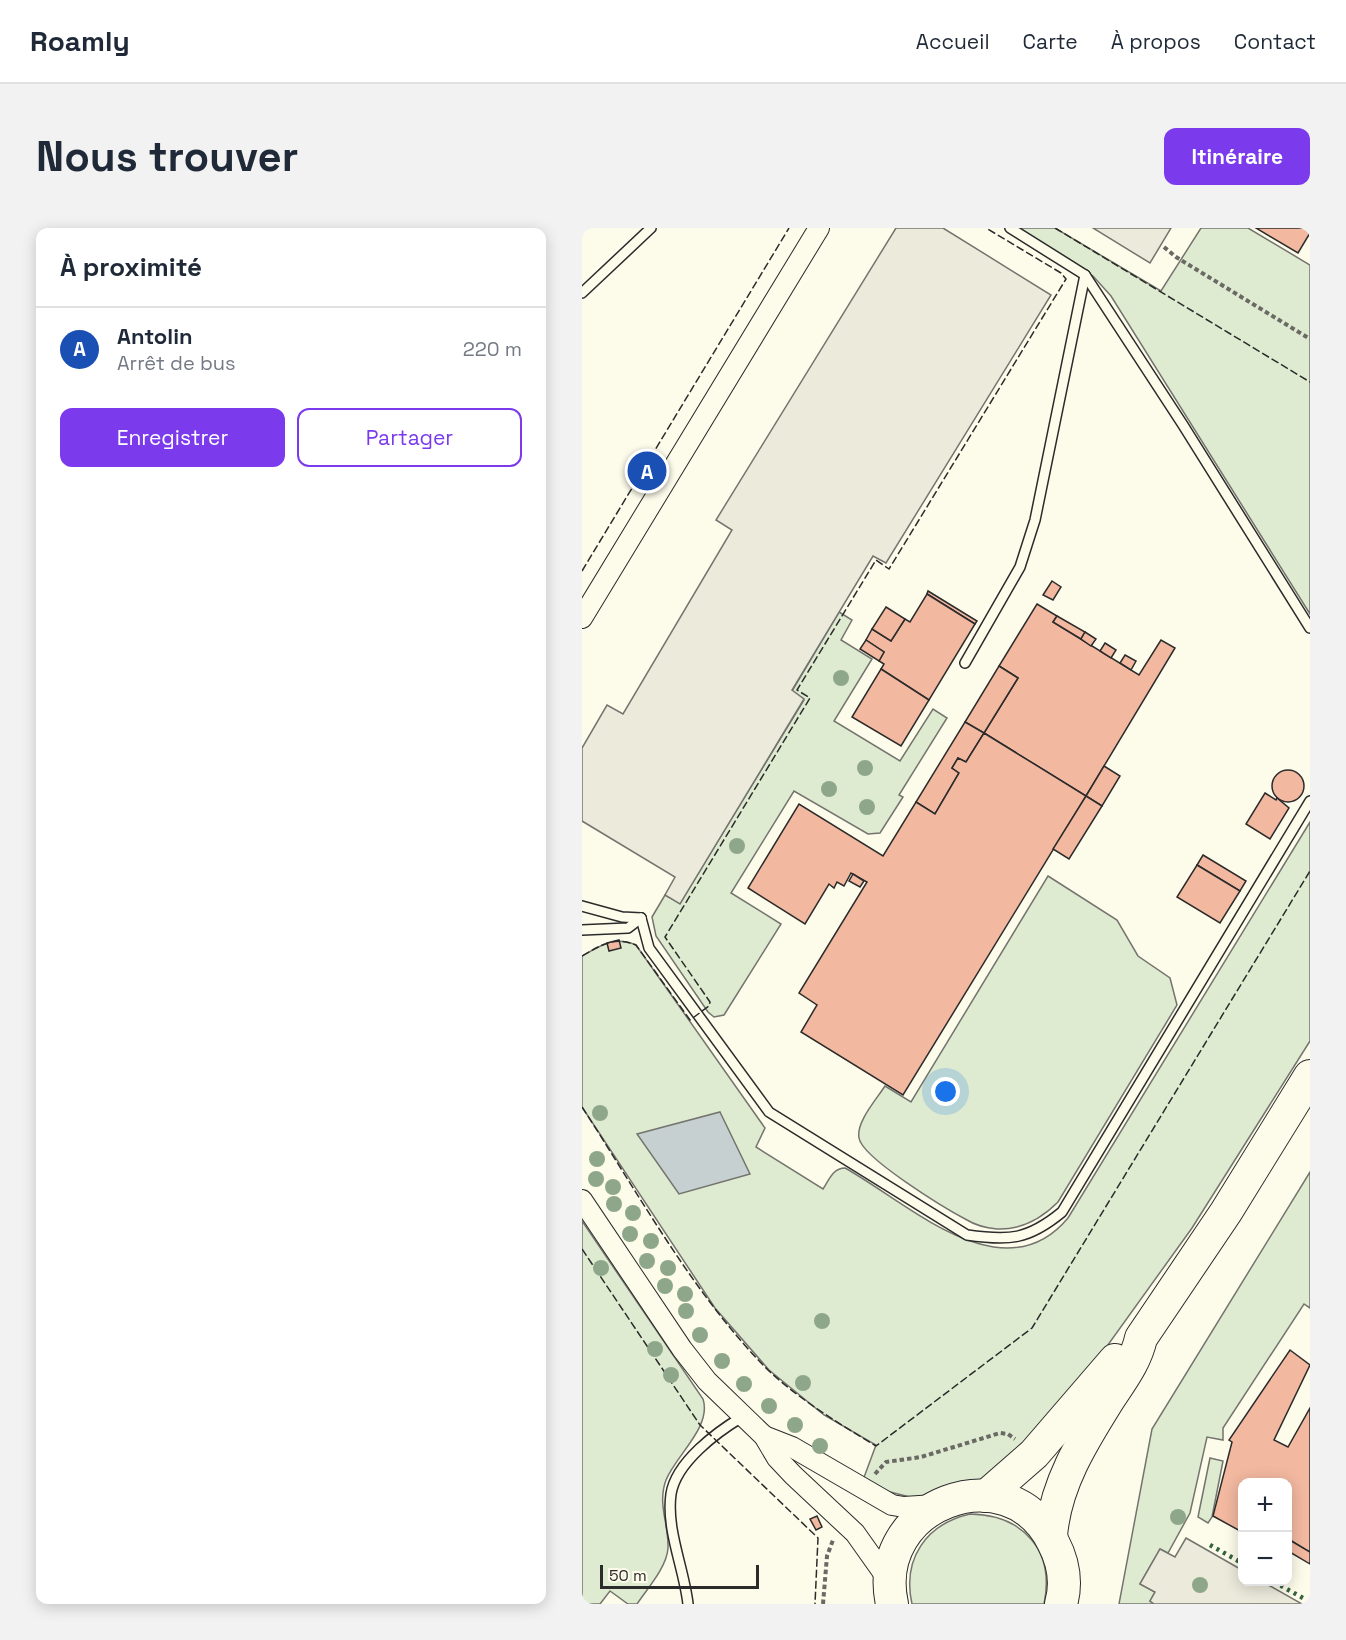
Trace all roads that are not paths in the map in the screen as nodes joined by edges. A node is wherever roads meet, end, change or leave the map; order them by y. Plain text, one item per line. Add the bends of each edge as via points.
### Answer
1 (651, 228) edge
2 (819, 228) edge
3 (1010, 228) edge
4 (1085, 275) junction
5 (582, 293) edge
6 (582, 618) edge
7 (1310, 628) edge
8 (965, 663) dead end
9 (1310, 801) edge
10 (582, 906) edge
11 (640, 918) junction
12 (582, 930) edge
13 (1310, 1076) edge
14 (582, 1200) edge
15 (1141, 1338) junction
16 (742, 1417) junction
17 (764, 1436) junction
18 (986, 1496) junction
19 (938, 1504) junction
20 (1051, 1536) junction
21 (891, 1592) edge
22 (1065, 1598) edge
23 (687, 1604) edge

1 - 5 lane
2 - 6 street
3 - 4 lane
4 - 7 lane
4 - 8 lane via 1035,520 1020,567
9 - 11 lane via 1062,1212 1026,1235 1001,1240 967,1235 769,1112 649,948
10 - 11 lane
11 - 12 lane via 628,928
13 - 15 highway
14 - 16 street via 682,1349
15 - 18 highway via 1112,1363 1034,1454
15 - 20 highway via 1137,1354 1063,1481
16 - 17 street
16 - 23 lane via 712,1436 694,1455 671,1493
17 - 19 street via 792,1447 892,1505
17 - 21 street via 783,1465 855,1533
18 - 19 highway
18 - 20 highway via 1016,1505
19 - 21 highway via 903,1536 891,1565
20 - 22 highway via 1060,1560

